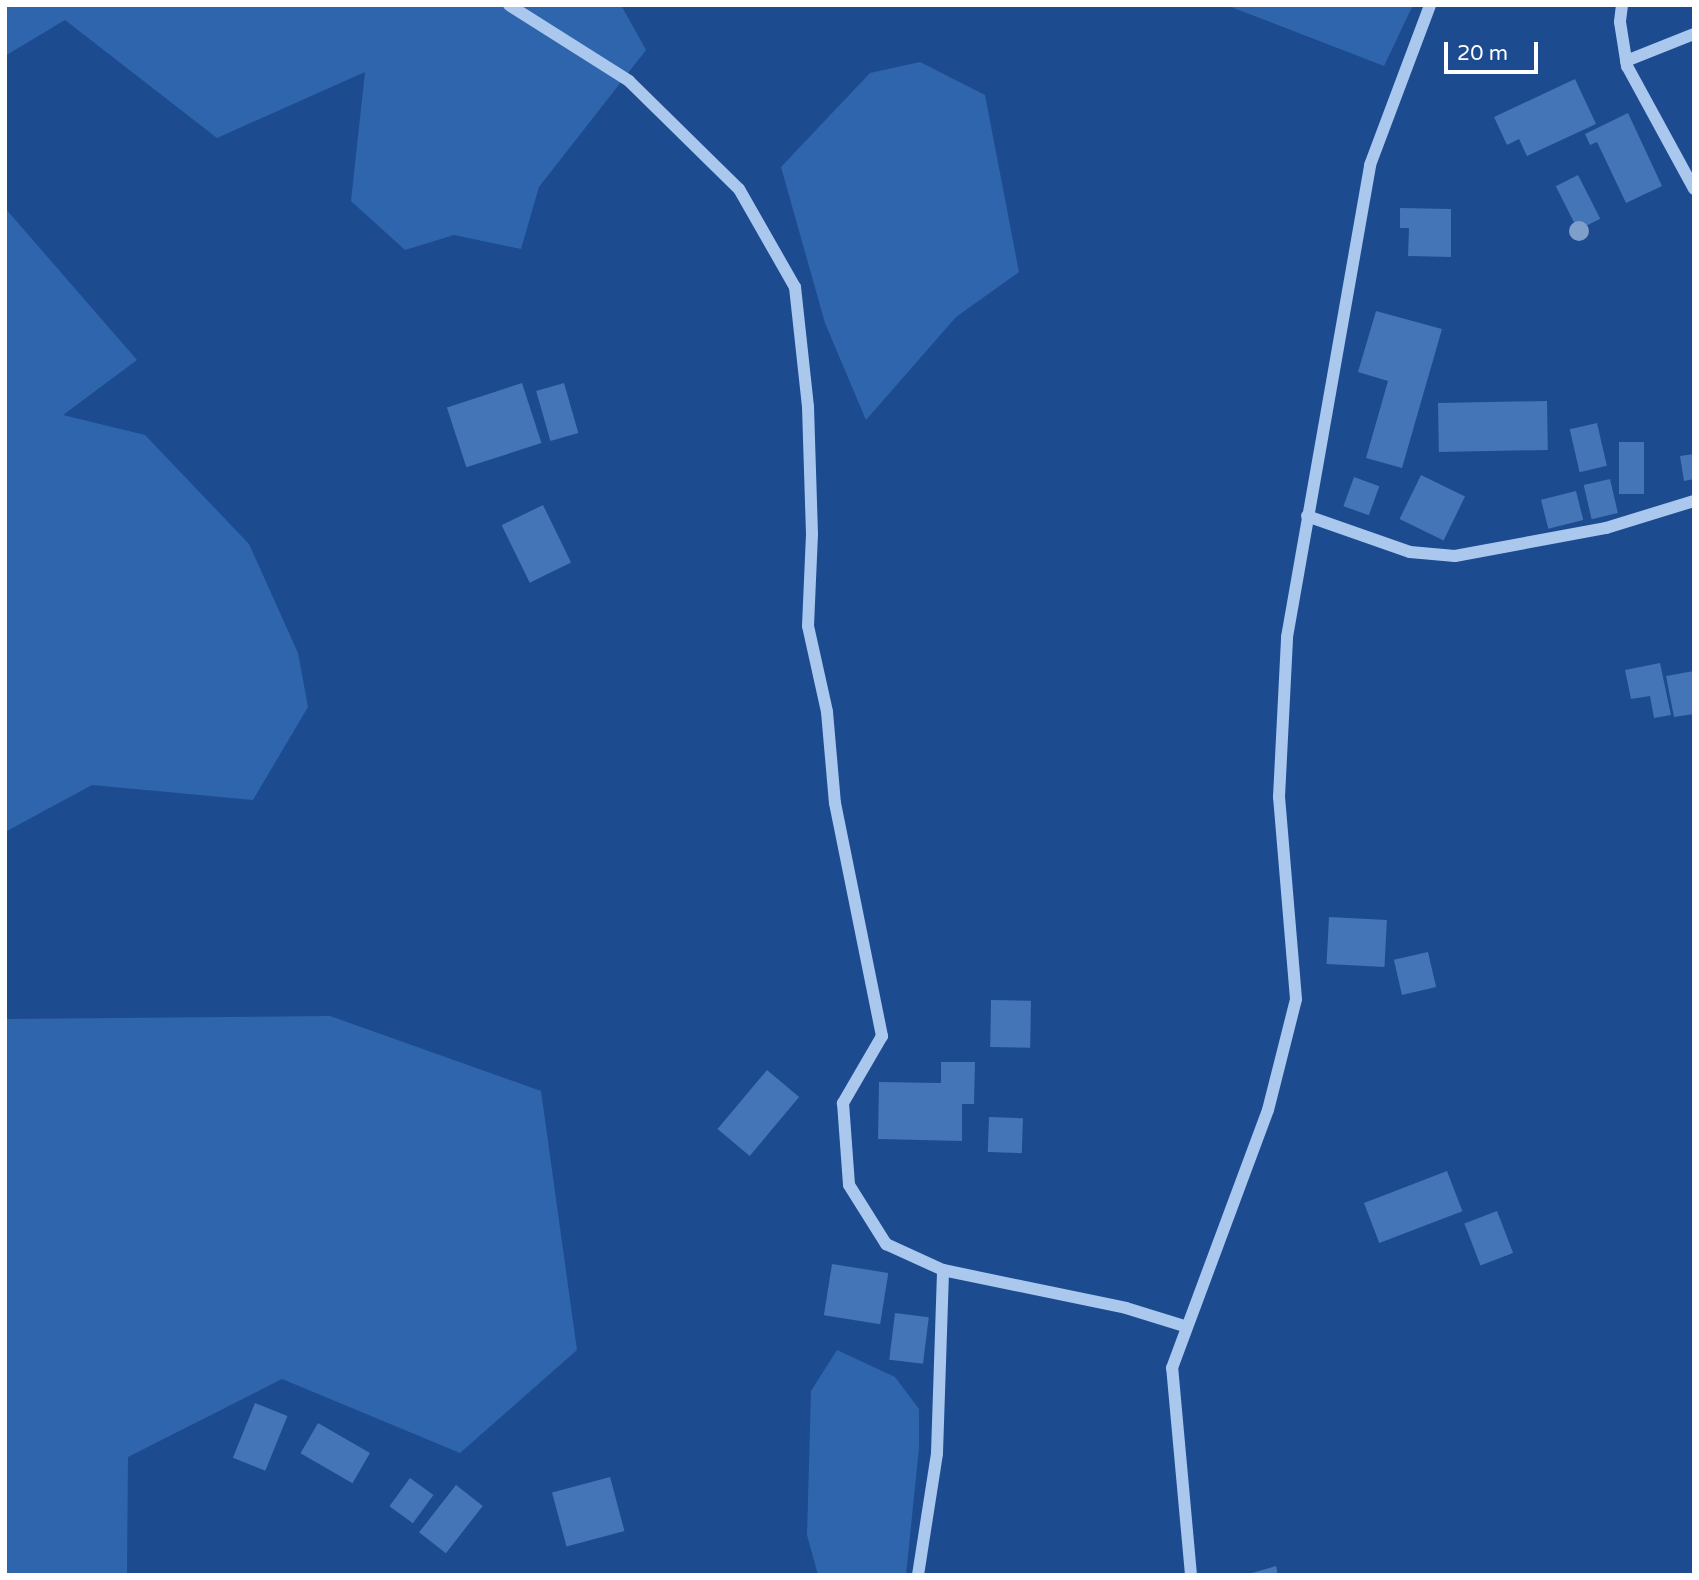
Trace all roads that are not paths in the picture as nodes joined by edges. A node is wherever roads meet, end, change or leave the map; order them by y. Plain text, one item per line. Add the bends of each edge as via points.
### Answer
1 (509, 5) edge
2 (1430, 5) edge
3 (1622, 5) edge
4 (1694, 34) edge
5 (1626, 61) junction
6 (1694, 189) edge
7 (1694, 501) edge
8 (1307, 516) junction
9 (943, 1270) junction
10 (1184, 1326) junction
11 (918, 1575) edge
12 (1191, 1575) edge

1 - 9 street via 629,81 657,108 739,189 795,287 808,407 812,534 808,626 827,712 835,803 882,1036 843,1103 849,1185 886,1244
2 - 8 street via 1370,165 1345,327
3 - 5 street
4 - 5 street
5 - 6 street
7 - 8 street via 1606,528 1455,555 1410,552
8 - 10 street via 1287,638 1279,797 1296,999 1268,1110
9 - 10 street via 1126,1308
9 - 11 street via 937,1453
10 - 12 street via 1172,1368

